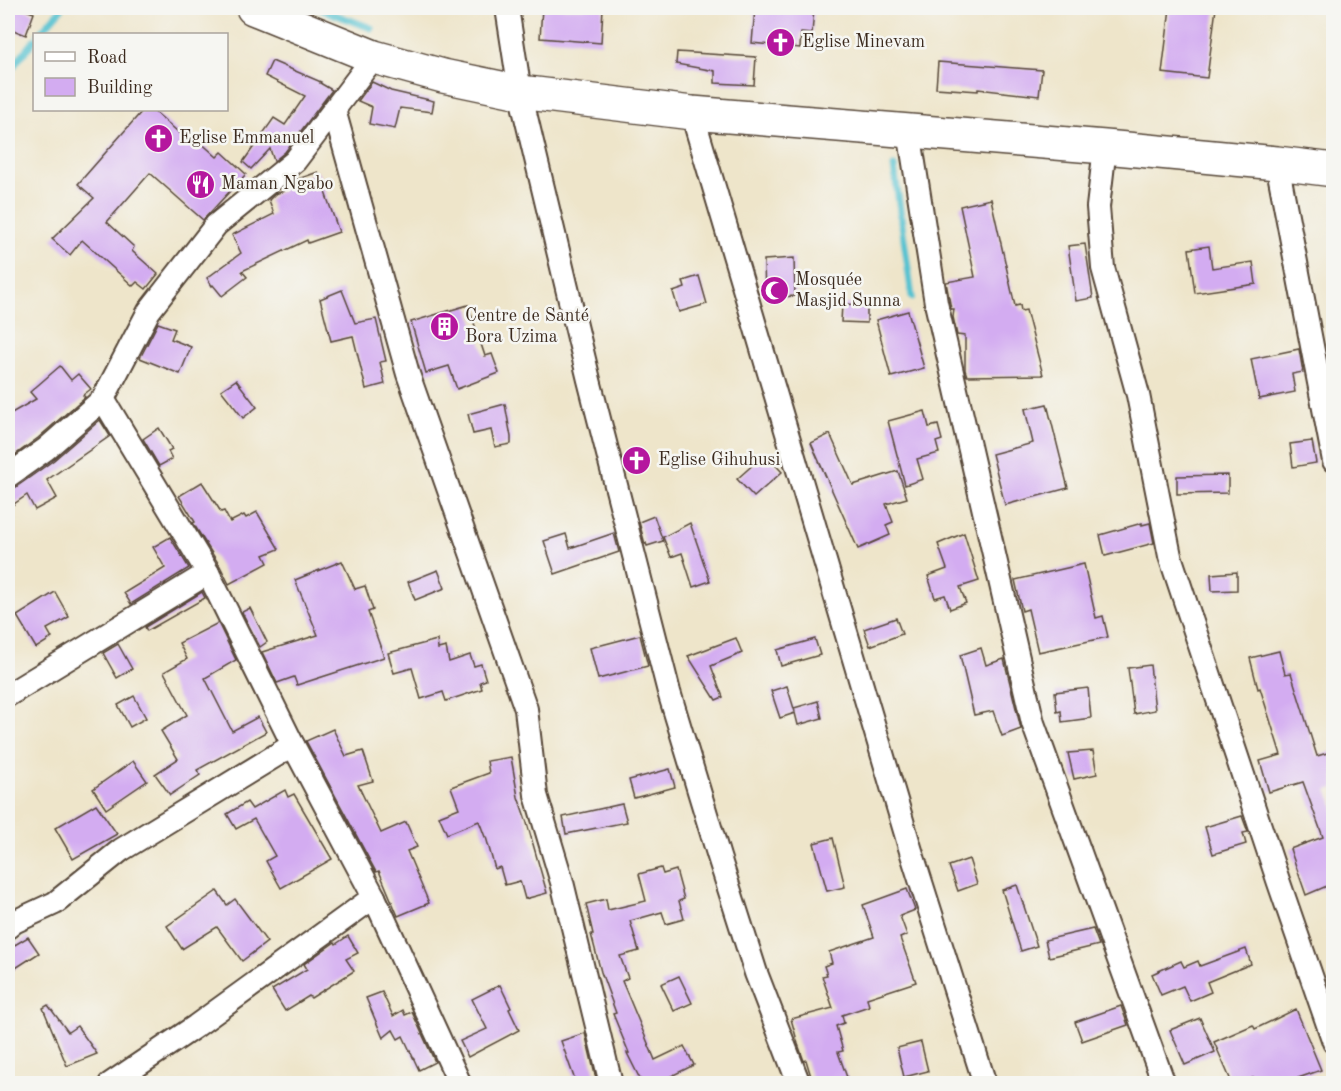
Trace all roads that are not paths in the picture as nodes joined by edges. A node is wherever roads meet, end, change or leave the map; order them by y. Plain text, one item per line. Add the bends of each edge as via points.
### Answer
1 (253, 8) edge
2 (507, 8) edge
3 (375, 57) junction
4 (520, 92) junction
5 (334, 110) junction
6 (693, 112) junction
7 (909, 130) junction
8 (1105, 147) junction
9 (1277, 163) junction
10 (1334, 170) edge
11 (103, 399) junction
12 (1334, 461) edge
13 (8, 476) edge
14 (208, 573) junction
15 (8, 695) edge
16 (293, 745) junction
17 (375, 897) junction
18 (8, 927) edge
19 (1334, 1042) edge
20 (457, 1082) edge
21 (110, 1083) edge
22 (611, 1083) edge
23 (799, 1083) edge
24 (985, 1083) edge
25 (1164, 1083) edge

1 - 3 main road
2 - 4 street
3 - 4 main road
3 - 5 street
4 - 6 main road
4 - 23 street via 669,692 756,973
5 - 11 street via 295,161 216,225 149,311
5 - 22 street via 408,374 526,709 536,795 562,882
6 - 7 main road
6 - 24 street via 910,851
7 - 8 main road
7 - 25 street via 936,303 1033,723
8 - 9 main road
8 - 19 street via 1098,207 1103,268 1138,395 1170,556
9 - 10 main road
9 - 12 street
11 - 13 street
11 - 14 street
14 - 15 street
14 - 16 street
16 - 17 street
16 - 18 street via 121,850 56,903
17 - 20 street
17 - 21 street

